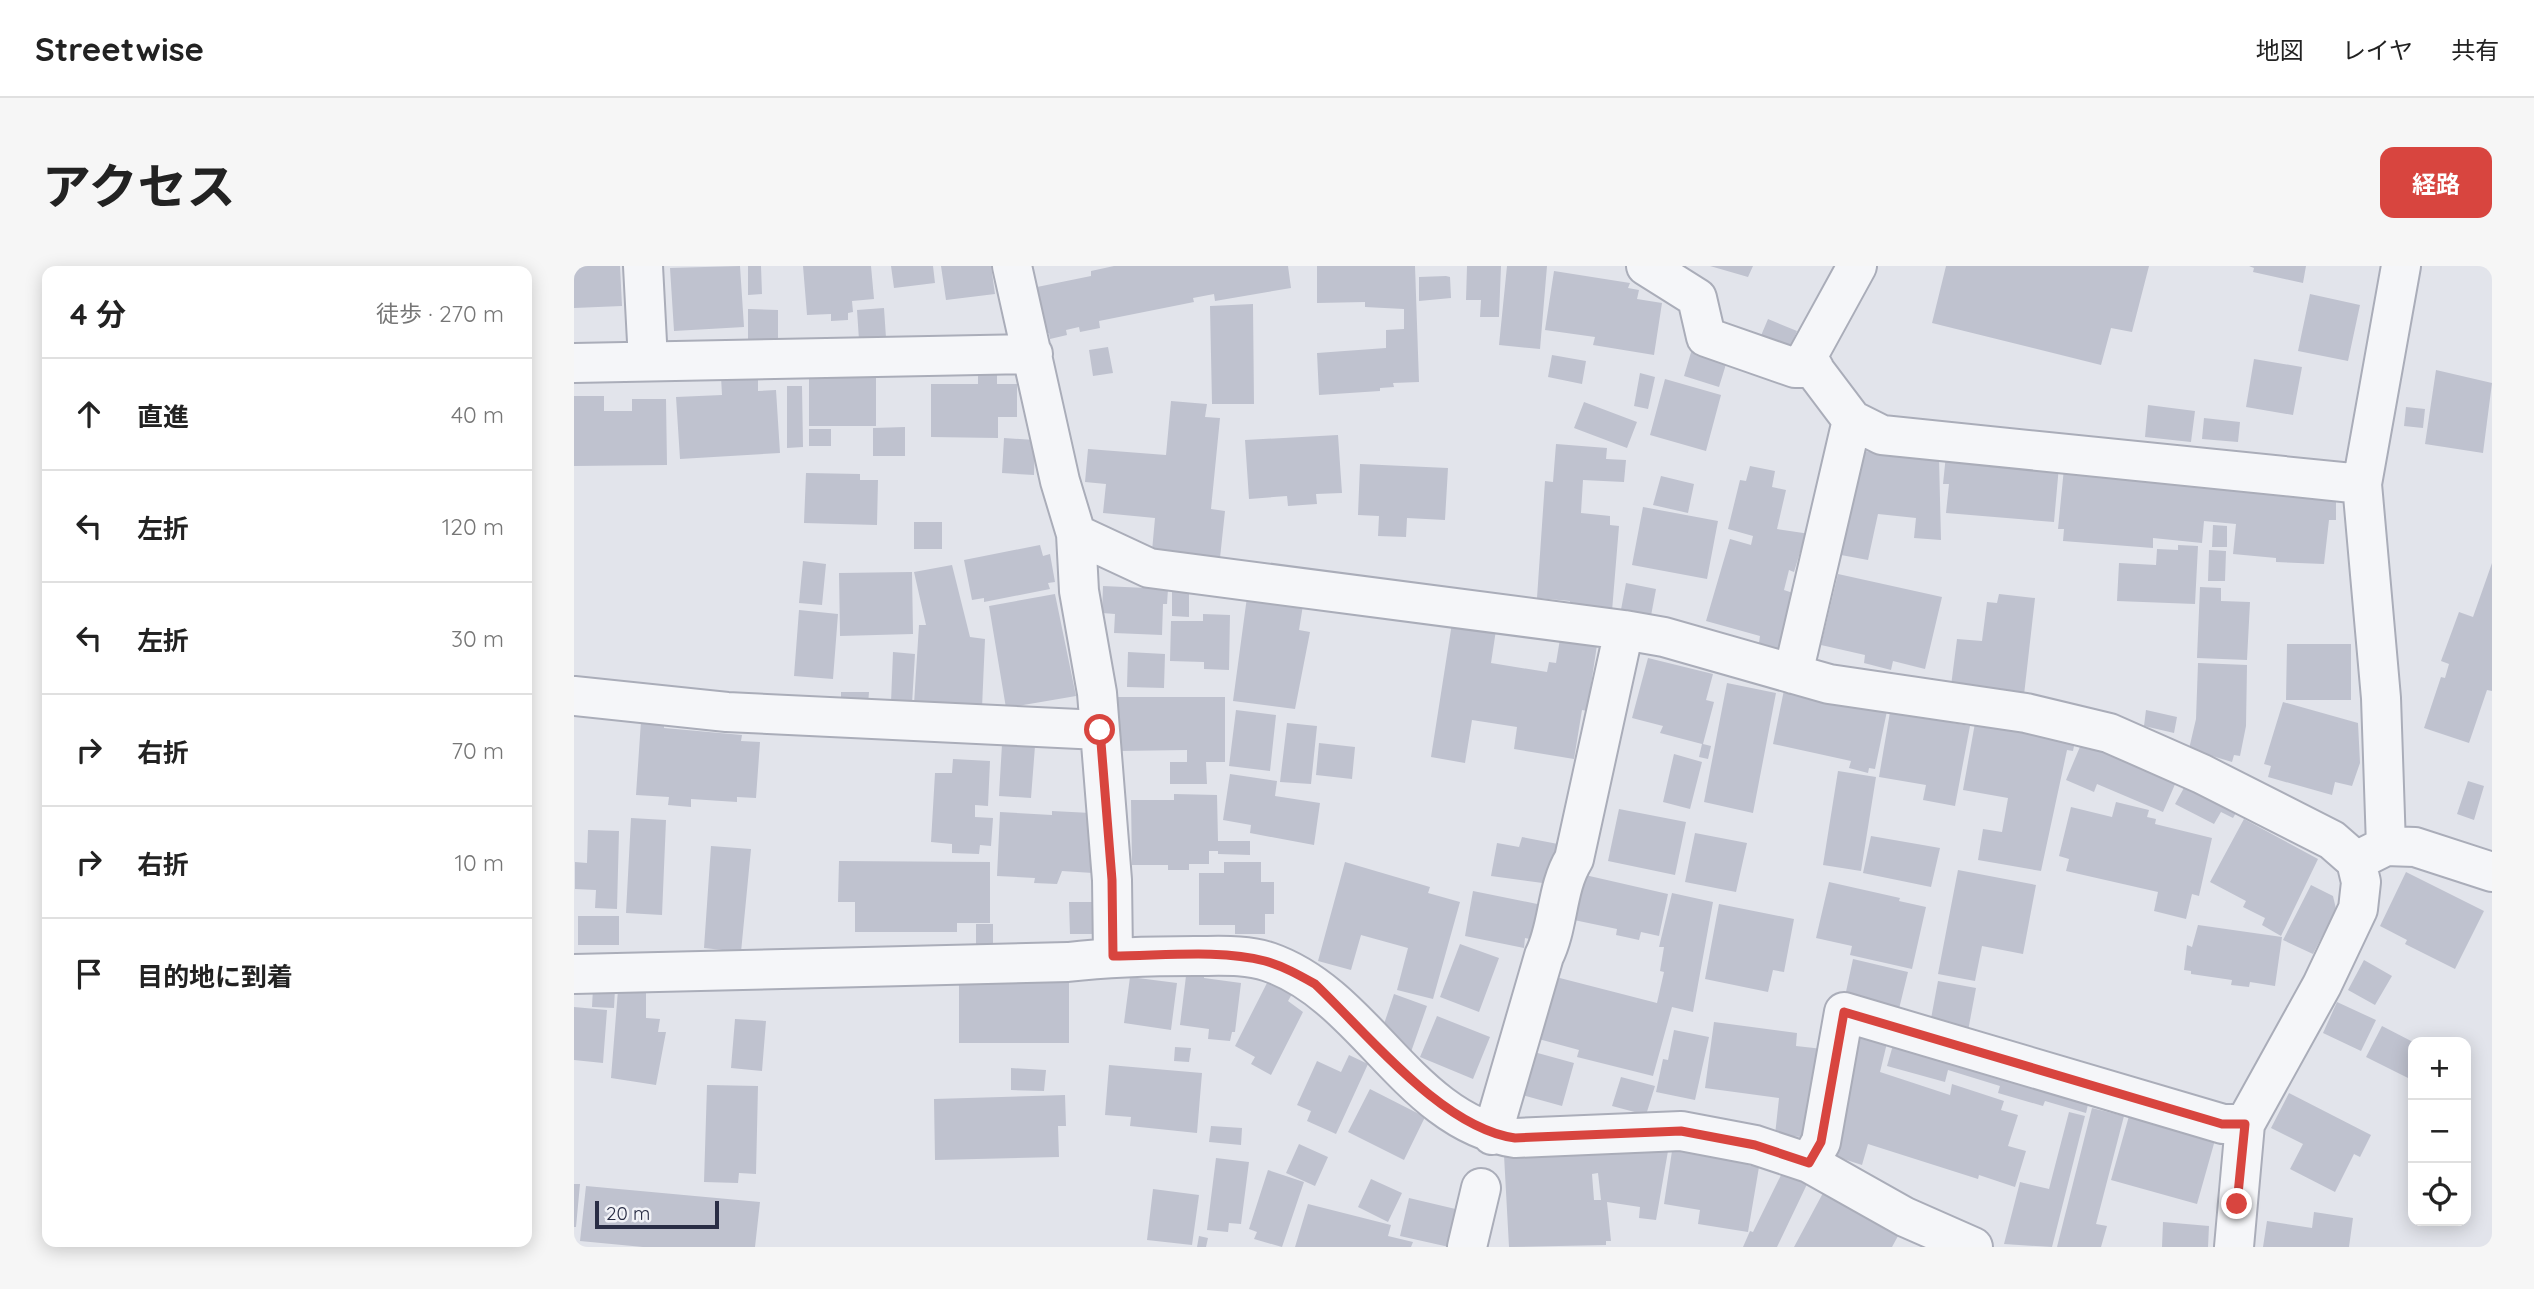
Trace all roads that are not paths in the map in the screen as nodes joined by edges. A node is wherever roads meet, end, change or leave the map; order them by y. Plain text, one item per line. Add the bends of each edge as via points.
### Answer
1 (643, 266) edge
2 (1013, 266) edge
3 (1646, 266) edge
4 (1857, 266) edge
5 (2401, 266) edge
6 (1033, 354) junction
7 (648, 362) junction
8 (574, 363) edge
9 (1814, 368) junction
10 (1852, 420) junction
11 (2362, 484) junction
12 (1076, 534) junction
13 (1624, 630) junction
14 (1793, 674) junction
15 (574, 696) edge
16 (1100, 730) junction
17 (2371, 853) junction
18 (2492, 872) edge
19 (1113, 956) junction
20 (574, 974) edge
21 (2245, 1124) junction
22 (1492, 1135) junction
23 (1809, 1163) junction
24 (1480, 1188) dead end
25 (1467, 1247) edge
26 (1973, 1247) edge
27 (2234, 1247) edge

1 - 7 street
2 - 6 street
3 - 9 street via 1697,298 1706,337 1795,368
4 - 9 street via 1806,359
5 - 11 street
6 - 7 street
6 - 12 street
7 - 8 street
9 - 10 street
10 - 11 street via 1882,435
10 - 14 street
11 - 17 street via 2381,698
12 - 13 street via 1149,568
12 - 16 street via 1079,591
13 - 14 street
13 - 22 street via 1574,859 1566,871 1550,943
14 - 17 street via 1922,700 2026,713 2109,733 2320,834
15 - 16 street via 727,712
16 - 19 street
17 - 18 street via 2415,847
17 - 21 street via 2358,909
19 - 20 street via 1068,962
19 - 22 street via 1244,956 1295,973 1315,984 1440,1106
21 - 23 street via 2222,1124 1844,1012 1821,1142
21 - 27 street
22 - 23 street via 1681,1131 1755,1145
23 - 26 street via 1905,1217
24 - 25 street

